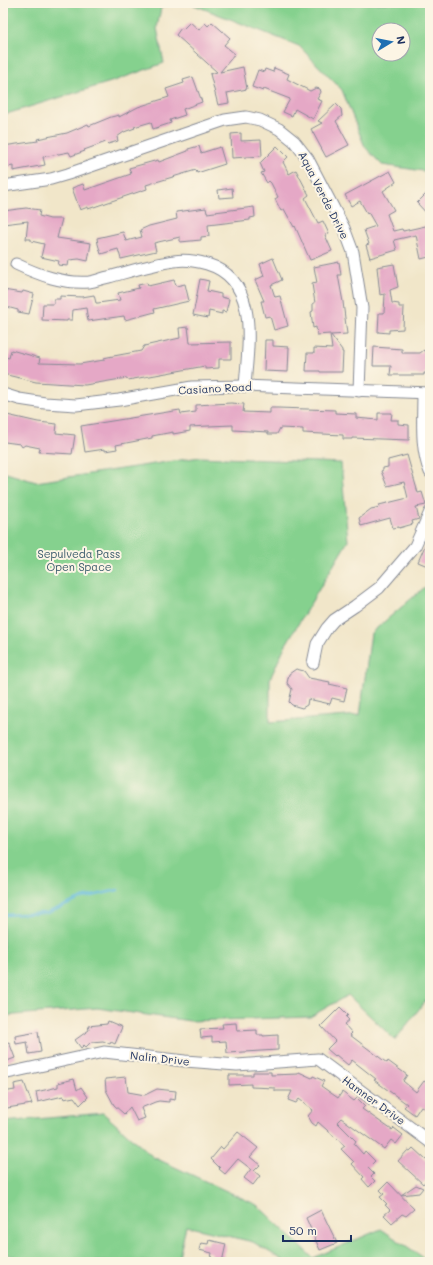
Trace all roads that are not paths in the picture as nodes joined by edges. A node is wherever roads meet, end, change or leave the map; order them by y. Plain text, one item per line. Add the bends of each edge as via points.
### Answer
1 (3, 186) edge
2 (16, 264) dead end
3 (245, 386) junction
4 (359, 391) junction
5 (3, 394) edge
6 (426, 394) edge
7 (430, 472) edge
8 (430, 512) edge
9 (313, 663) dead end
10 (318, 1059) joint
11 (3, 1074) edge
12 (430, 1142) edge

1 - 4 street, Aqua Verde Drive via 43,181 68,174 225,120 246,117 279,129 294,141 308,159 344,228 353,252 362,308
2 - 3 street via 39,275 89,282 175,260 217,267 231,278 247,310
3 - 4 street, Casiano Road
3 - 5 street, Casiano Road via 192,387 76,405 19,399
4 - 6 street, Casiano Road
6 - 7 street via 424,444
8 - 9 street via 415,546 379,588 334,620 327,628 317,644
10 - 11 street, Nalin Drive via 237,1065 104,1052
10 - 12 street, Hamner Drive

